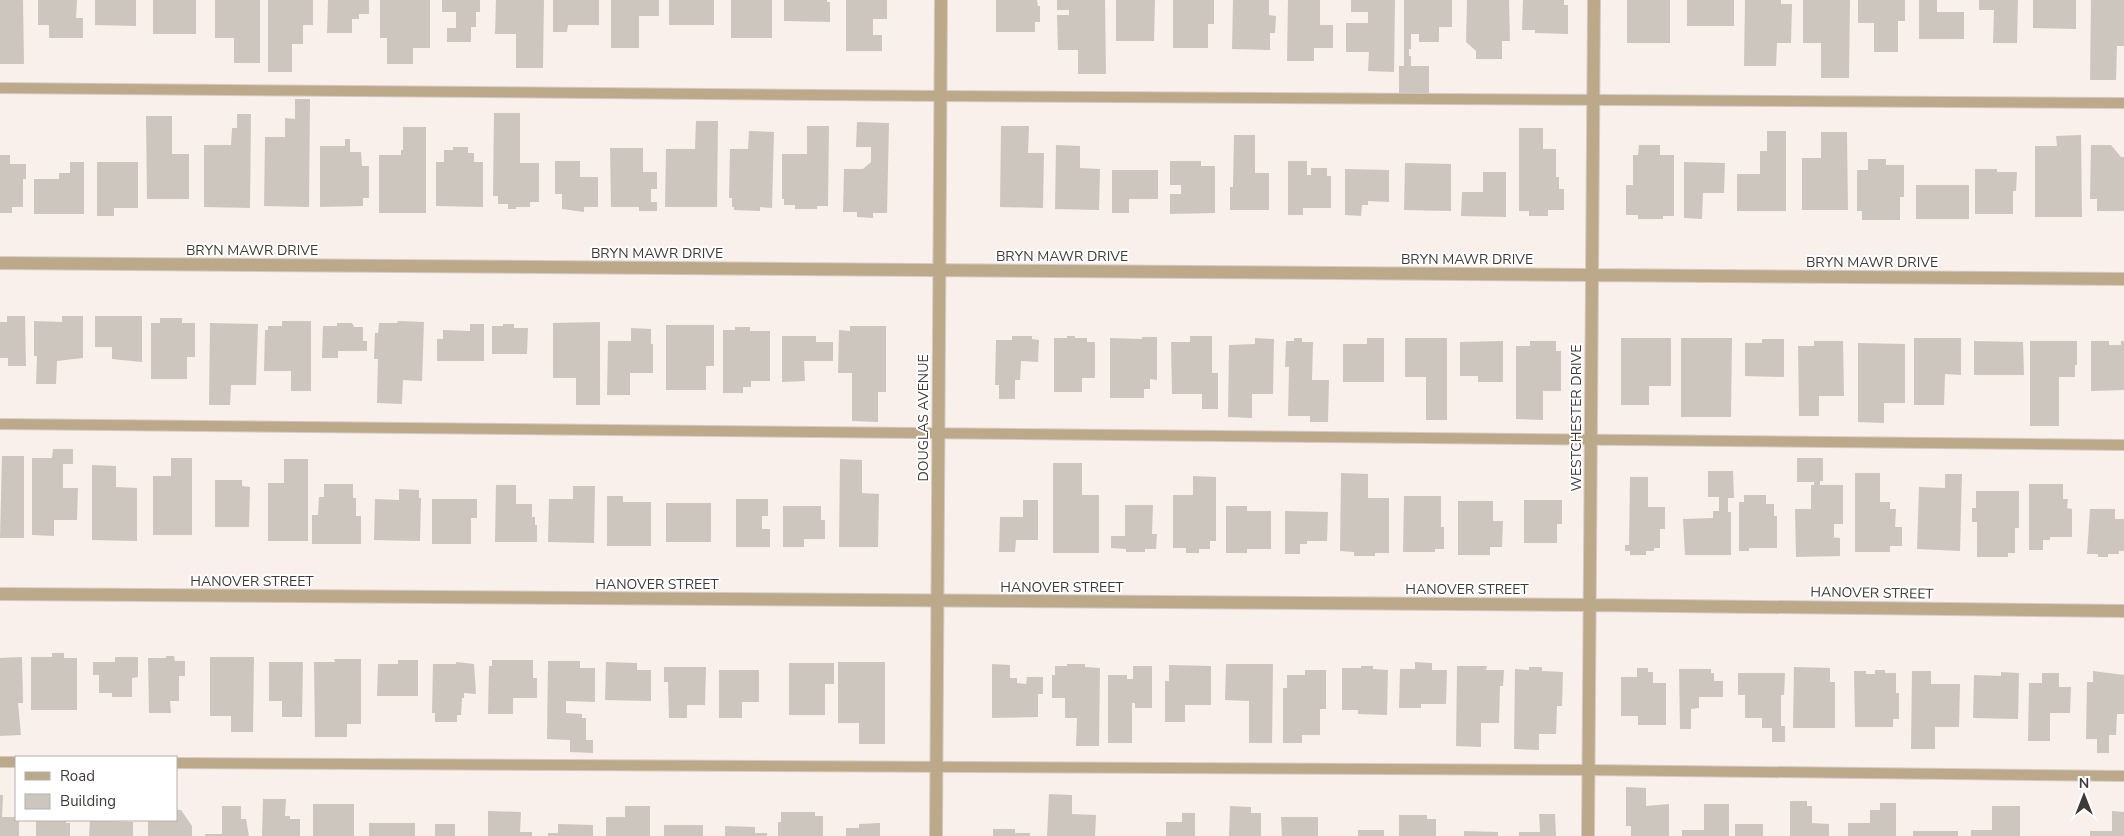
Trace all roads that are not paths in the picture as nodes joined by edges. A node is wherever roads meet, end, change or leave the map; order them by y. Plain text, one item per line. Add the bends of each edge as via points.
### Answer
1 (941, 0) edge
2 (1594, 0) edge
3 (0, 88) edge
4 (940, 96) junction
5 (1594, 100) junction
6 (2124, 103) edge
7 (0, 263) edge
8 (939, 270) junction
9 (1592, 275) junction
10 (2124, 279) edge
11 (0, 424) edge
12 (938, 433) junction
13 (1591, 439) junction
14 (2124, 445) edge
15 (0, 594) edge
16 (937, 601) junction
17 (1590, 605) junction
18 (2124, 611) edge
19 (0, 762) edge
20 (15, 762) edge
21 (178, 763) edge
22 (936, 767) junction
23 (1589, 770) junction
24 (2124, 776) edge
25 (936, 836) edge
26 (1588, 836) edge

1 - 4 street, DOUGLAS AVENUE
2 - 5 street, WESTCHESTER DRIVE
3 - 4 lane
4 - 5 lane
4 - 8 street, DOUGLAS AVENUE
5 - 6 lane
5 - 9 street, WESTCHESTER DRIVE
7 - 8 street, BRYN MAWR DRIVE
8 - 9 street, BRYN MAWR DRIVE
8 - 12 street, DOUGLAS AVENUE
9 - 10 street, BRYN MAWR DRIVE
9 - 13 street, WESTCHESTER DRIVE
11 - 12 lane
12 - 13 lane
12 - 16 street, DOUGLAS AVENUE
13 - 14 lane
13 - 17 street, WESTCHESTER DRIVE
15 - 16 street, HANOVER STREET
16 - 17 street, HANOVER STREET
16 - 22 street, DOUGLAS AVENUE
17 - 18 street, HANOVER STREET
17 - 23 street, WESTCHESTER DRIVE
19 - 20 lane
21 - 22 lane
22 - 23 lane
22 - 25 street, DOUGLAS AVENUE
23 - 24 lane
23 - 26 street, WESTCHESTER DRIVE

